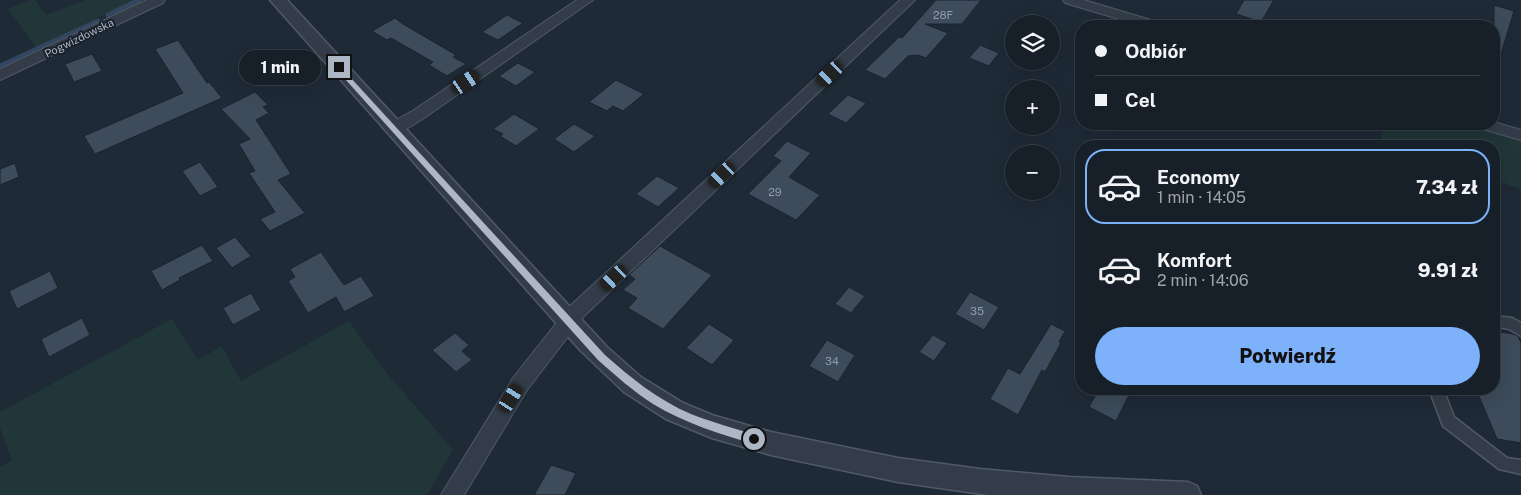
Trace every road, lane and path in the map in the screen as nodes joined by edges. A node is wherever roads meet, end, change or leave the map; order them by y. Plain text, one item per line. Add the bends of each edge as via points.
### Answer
1 (158, 0) edge
2 (278, 0) edge
3 (586, 0) edge
4 (908, 0) edge
5 (1070, 0) edge
6 (1136, 20) edge
7 (0, 75) edge
8 (394, 128) junction
9 (1500, 129) edge
10 (1521, 135) edge
11 (567, 321) junction
12 (1500, 322) edge
13 (1521, 330) edge
14 (1438, 395) edge
15 (1521, 467) edge
16 (452, 495) edge
17 (1188, 495) edge

1 - 7 street, Pogwizdowska
2 - 8 street
3 - 8 street
4 - 11 street
5 - 6 street
8 - 11 street
9 - 10 street
11 - 16 street via 520,384
11 - 17 street via 633,385 686,416 722,430 866,465 953,479
12 - 13 street
14 - 15 street via 1448,421 1504,464

